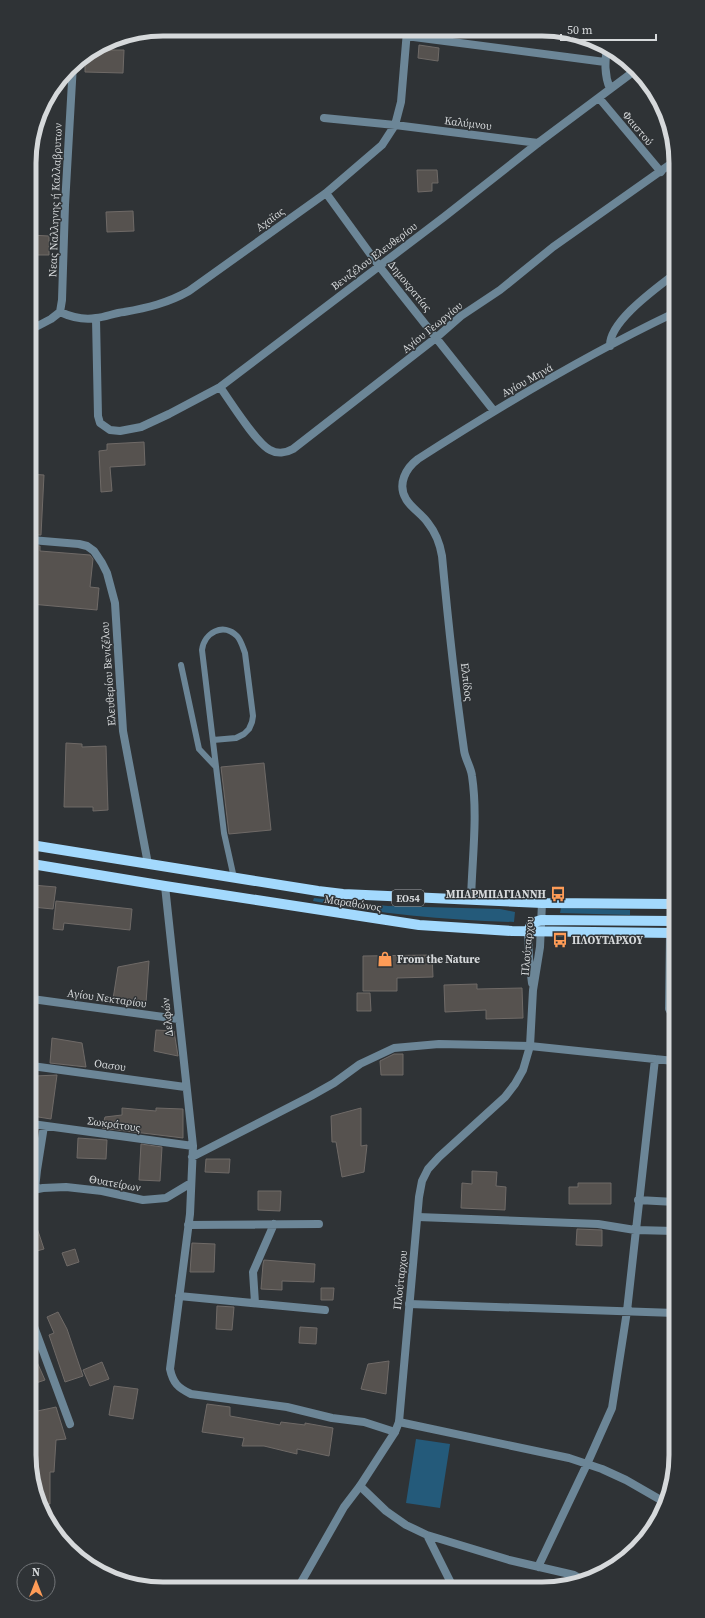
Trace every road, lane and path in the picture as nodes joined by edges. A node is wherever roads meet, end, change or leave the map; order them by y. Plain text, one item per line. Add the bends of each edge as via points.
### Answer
1 (407, 36) edge
2 (427, 36) edge
3 (606, 53) edge
4 (605, 62) junction
5 (632, 73) edge
6 (72, 74) edge
7 (610, 89) junction
8 (599, 98) junction
9 (324, 118) dead end
10 (395, 125) junction
11 (538, 143) junction
12 (669, 165) edge
13 (661, 172) junction
14 (326, 193) junction
15 (379, 266) junction
16 (669, 279) edge
17 (60, 312) junction
18 (669, 316) edge
19 (96, 319) junction
20 (36, 327) edge
21 (437, 337) junction
22 (610, 346) junction
23 (220, 387) junction
24 (494, 411) junction
25 (403, 479) joint
26 (36, 540) edge
27 (181, 665) dead end
28 (213, 740) junction
29 (216, 767) junction
30 (36, 846) edge
31 (148, 864) junction
32 (36, 865) edge
33 (234, 878) junction
34 (165, 886) junction
35 (471, 900) junction
36 (542, 903) junction
37 (669, 904) edge
38 (669, 921) edge
39 (541, 925) junction
40 (528, 931) junction
41 (669, 933) edge
42 (533, 990) junction
43 (669, 990) edge
44 (36, 1000) edge
45 (669, 1011) edge
46 (178, 1018) junction
47 (530, 1046) junction
48 (655, 1059) junction
49 (669, 1060) edge
50 (36, 1067) edge
51 (185, 1087) junction
52 (36, 1125) edge
53 (44, 1126) junction
54 (193, 1146) junction
55 (192, 1157) junction
56 (36, 1177) edge
57 (191, 1183) junction
58 (36, 1190) edge
59 (638, 1200) junction
60 (669, 1202) edge
61 (418, 1217) junction
62 (274, 1224) junction
63 (319, 1224) dead end
64 (188, 1225) junction
65 (635, 1230) junction
66 (669, 1231) edge
67 (179, 1296) junction
68 (255, 1304) junction
69 (409, 1304) junction
70 (325, 1310) dead end
71 (627, 1312) junction
72 (669, 1313) edge
73 (36, 1332) edge
74 (399, 1422) junction
75 (70, 1424) dead end
76 (395, 1432) junction
77 (587, 1464) junction
78 (360, 1486) junction
79 (660, 1500) edge
80 (427, 1535) junction
81 (538, 1567) junction
82 (574, 1575) junction
83 (578, 1577) edge
84 (572, 1578) edge
85 (301, 1582) edge
86 (450, 1582) edge

1 - 10 street, Αχαϊας via 401,102
2 - 4 street
3 - 4 street
4 - 7 street via 605,74
5 - 7 street, Βενιζέλου Ελευθερίου
6 - 17 street, Νεας Nαλληνης ή Καλλαβρυτων
7 - 8 street, Βενιζέλου Ελευθερίου
8 - 11 street, Βενιζέλου Ελευθερίου
8 - 13 street, Φαιστού
9 - 10 street, Καλύμνου
10 - 11 street, Καλύμνου
10 - 14 street, Αχαϊας via 378,150
11 - 15 street, Βενιζέλου Ελευθερίου
12 - 13 street, Αγίου Γεωργίου
13 - 21 street, Αγίου Γεωργίου via 553,247
14 - 15 street, Δημοκρατίας
14 - 19 street, Αχαϊας via 183,294 150,307
15 - 21 street, Δημοκρατίας
15 - 23 street, Βενιζέλου Ελευθερίου
16 - 22 street via 624,317 612,335
17 - 19 street, Αχαϊας via 72,317
17 - 20 street
18 - 22 street, Αγίου Μηνά
19 - 23 street, Βενιζέλου Ελευθερίου via 98,416 100,423 110,430 141,427
21 - 23 street, Αγίου Γεωργίου via 302,443 286,452 274,452 262,444
21 - 24 street, Δημοκρατίας
22 - 24 street, Αγίου Μηνά
24 - 25 street, Αγίου Μηνά via 413,463
25 - 35 street, Ελπίδος via 405,499 435,533 441,552 464,752 472,774 474,805
26 - 31 street, Ελευθερίου Βενιζέλου via 87,546 96,554 107,573 115,603 123,731
27 - 29 lane via 199,749
28 - 28 lane via 202,644 212,632 230,631 238,636 245,653 253,716 249,729 244,734 236,738
28 - 29 lane
29 - 33 lane via 224,833
30 - 31 main road, Μαραθώνος / ΕΟ54
31 - 33 main road, Μαραθώνος / ΕΟ54
32 - 34 main road, Μαραθώνος / ΕΟ54
33 - 35 main road, Μαραθώνος / ΕΟ54 via 318,892
34 - 40 main road, Μαραθώνος / ΕΟ54 via 419,925
34 - 46 street, Δελφών
35 - 36 main road, Μαραθώνος / ΕΟ54
36 - 37 main road, Μαραθώνος / ΕΟ54
36 - 39 street, Πλούταρχου
38 - 39 main road
39 - 40 main road, Μαραθώνος / ΕΟ54
39 - 41 main road, Μαραθώνος / ΕΟ54
39 - 42 street, Πλούταρχου
40 - 42 street, Πλούταρχου
42 - 47 street, Πλούταρχου
43 - 45 lane
44 - 46 street, Αγίου Νεκταρίου
46 - 51 street, Δελφών
47 - 48 street
47 - 55 street via 440,1044 394,1048 360,1064 311,1096
47 - 61 street, Πλούταρχου via 523,1070 510,1091 428,1169 420,1188
48 - 49 street
48 - 59 street
50 - 51 street, Οασου
51 - 54 street, Δελφών
52 - 53 street, Σωκράτους
53 - 54 street, Σωκράτους
53 - 56 street
54 - 55 street, Δελφών
55 - 57 street, Δελφών
57 - 58 street, Θυατείρων via 166,1198 143,1200 102,1191 66,1187
57 - 64 street, Δελφών
59 - 60 street
59 - 65 street
61 - 65 street via 598,1224
61 - 69 street, Πλούταρχου
62 - 63 street
62 - 64 street
62 - 68 street via 253,1272
64 - 67 street, Δελφών
65 - 66 street
65 - 71 street
67 - 68 street
67 - 76 street, Δελφών via 170,1369 172,1380 184,1391 287,1407 332,1418 364,1422
68 - 70 street
69 - 71 street
69 - 74 street, Πλούταρχου
71 - 72 street
71 - 77 street via 612,1408
73 - 75 street
74 - 76 street, Πλούταρχου
74 - 77 street
76 - 78 street, Πλούταρχου
77 - 79 street via 626,1480
77 - 81 street
78 - 80 street via 406,1526
78 - 85 street, Πλούταρχου via 344,1507
80 - 81 street
80 - 86 street
81 - 82 street
82 - 83 street
82 - 84 street

